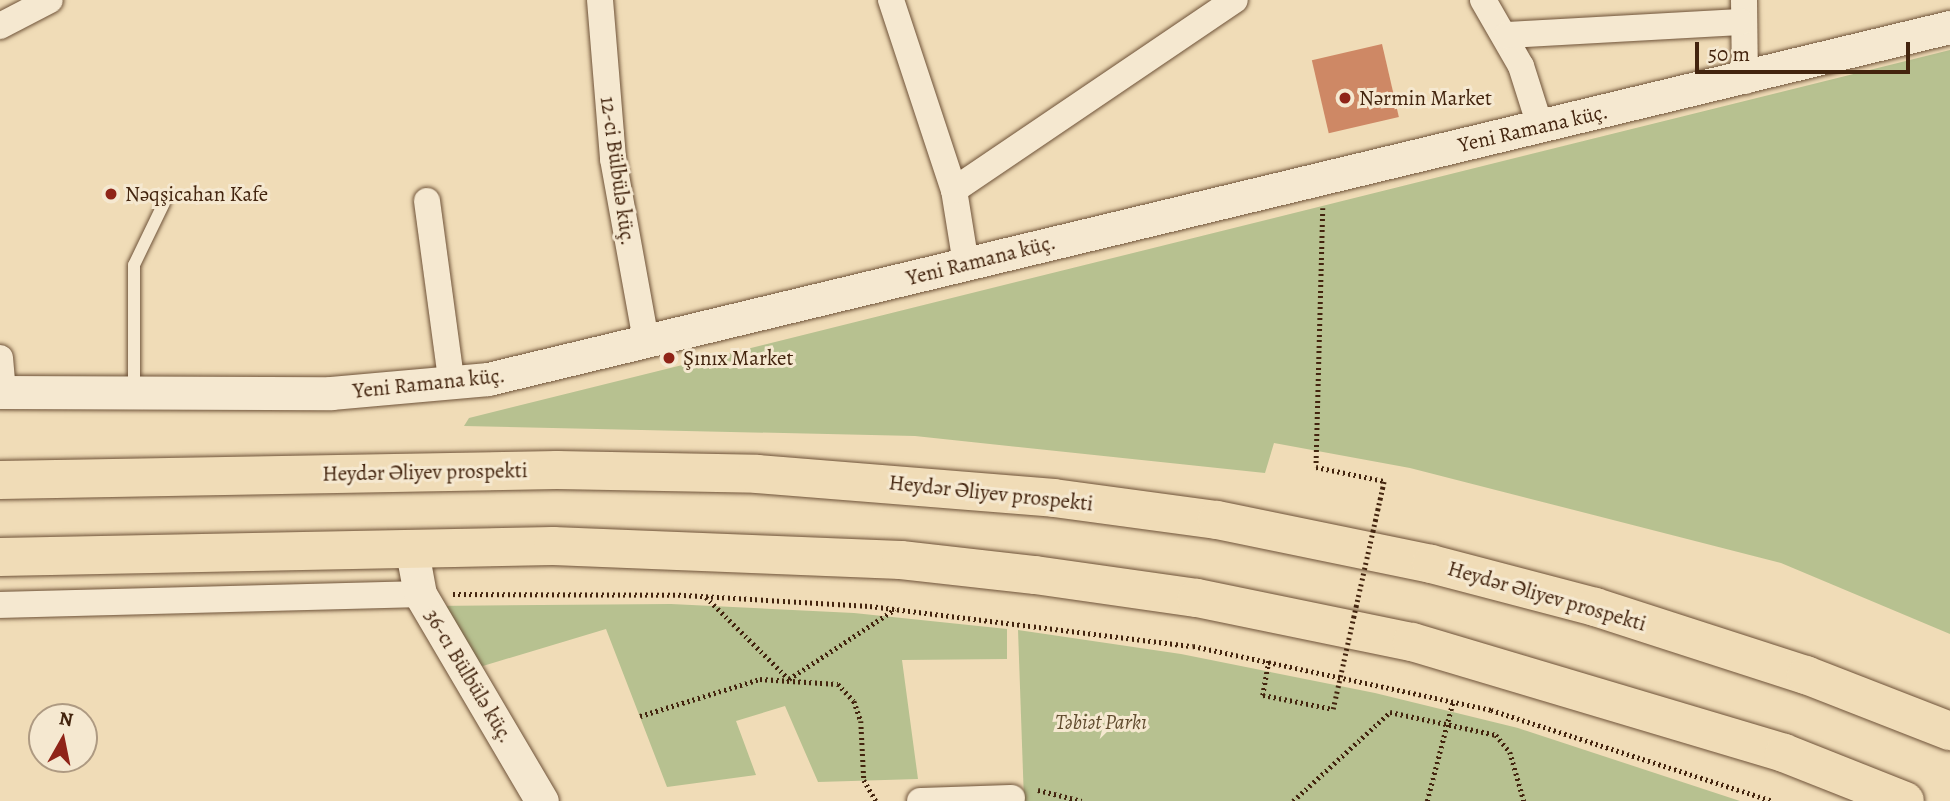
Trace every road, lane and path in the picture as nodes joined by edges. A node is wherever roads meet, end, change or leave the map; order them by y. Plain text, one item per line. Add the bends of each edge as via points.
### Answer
1 (50, 0) edge
2 (600, 0) edge
3 (891, 0) edge
4 (1236, 0) edge
5 (1483, 0) edge
6 (1743, 11) edge
7 (0, 26) edge
8 (1950, 27) edge
9 (1507, 35) junction
10 (1745, 81) junction
11 (1540, 126) junction
12 (1324, 176) junction
13 (954, 190) junction
14 (427, 201) dead end
15 (164, 203) dead end
16 (966, 264) junction
17 (646, 340) junction
18 (0, 358) edge
19 (452, 385) junction
20 (2, 392) edge
21 (134, 395) junction
22 (0, 480) edge
23 (411, 546) junction
24 (0, 557) edge
25 (420, 594) junction
26 (705, 596) junction
27 (0, 605) edge
28 (896, 609) junction
29 (1269, 661) junction
30 (789, 678) junction
31 (1453, 701) junction
32 (640, 716) dead end
33 (1448, 722) junction
34 (1950, 731) edge
35 (1018, 792) joint
36 (542, 801) edge
37 (876, 801) edge
38 (920, 801) edge
39 (1082, 801) edge
40 (1293, 801) edge
41 (1427, 801) edge
42 (1524, 801) edge
43 (1772, 801) edge
44 (1905, 801) edge

1 - 7 street
2 - 17 street, 12-ci Bülbülə küç. via 613,159
3 - 13 street
4 - 13 street
5 - 9 street
6 - 9 street
6 - 10 street
8 - 10 street, Yeni Ramana küç.
9 - 11 street
10 - 11 street, Yeni Ramana küç.
11 - 12 street, Yeni Ramana küç.
12 - 16 street, Yeni Ramana küç.
12 - 29 path, bridge via 1316,467 1384,481 1333,709 1263,695
13 - 16 street
14 - 19 street
15 - 21 lane via 134,265
16 - 17 street, Yeni Ramana küç.
17 - 19 street, Yeni Ramana küç.
18 - 20 street
19 - 21 street, Yeni Ramana küç.
20 - 21 street, Yeni Ramana küç.
22 - 34 highway, Heydər Əliyev prospekti via 557,470 783,476 1054,498 1216,520 1444,567 1595,607 1767,662
23 - 24 highway
23 - 25 street, 36-cı Bülbülə küç.
23 - 44 highway via 901,559 1197,598 1412,642 1577,687 1784,752
25 - 26 path
25 - 27 street
25 - 36 street, 36-cı Bülbülə küç.
26 - 28 path
26 - 30 path
28 - 29 path via 1057,626
28 - 30 path
29 - 31 path
30 - 32 path via 760,679
30 - 37 path via 838,684 854,701 861,721 864,780
31 - 33 path
31 - 43 path via 1639,754
33 - 40 path via 1405,712 1380,716
33 - 41 path
33 - 42 path via 1503,740
35 - 38 street
35 - 39 path

